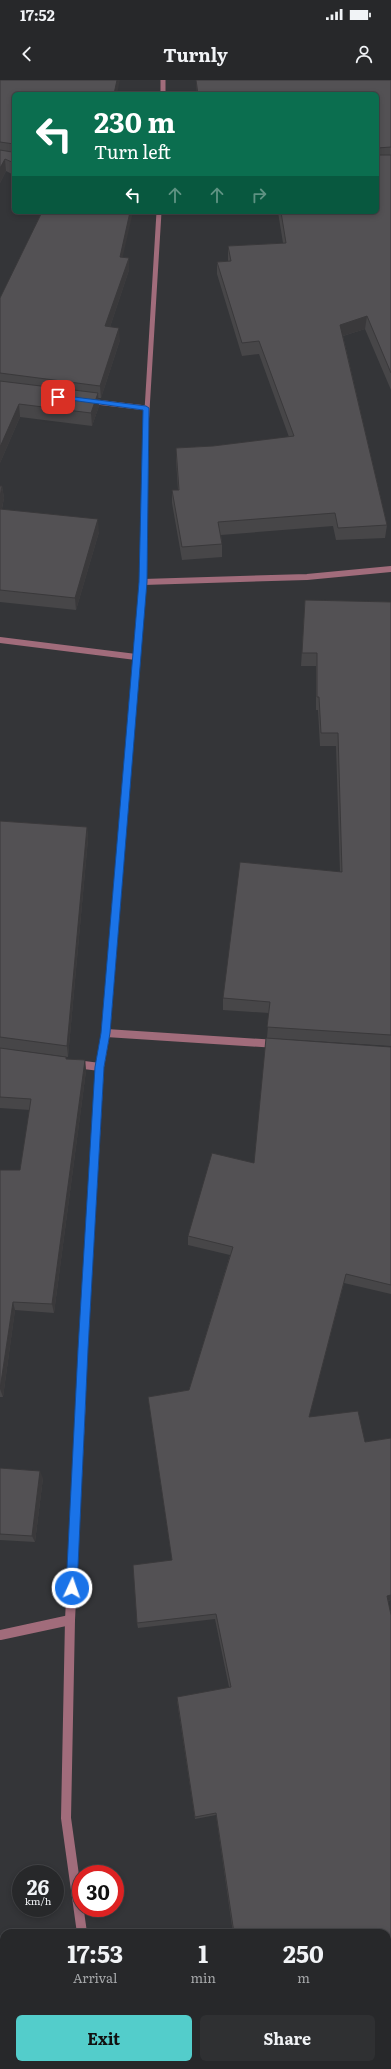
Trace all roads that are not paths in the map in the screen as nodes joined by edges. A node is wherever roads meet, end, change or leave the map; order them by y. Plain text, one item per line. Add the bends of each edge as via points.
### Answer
1 (163, 80) edge
2 (163, 92) edge
3 (159, 214) edge
4 (85, 400) edge
5 (146, 408) junction
6 (391, 568) edge
7 (143, 582) junction
8 (0, 640) edge
9 (136, 657) junction
10 (106, 1033) junction
11 (288, 1045) edge
12 (69, 1063) edge
13 (100, 1067) junction
14 (70, 1620) junction
15 (0, 1635) edge
16 (81, 1929) edge

1 - 2 street
3 - 5 street
4 - 5 street
5 - 7 street
6 - 7 street via 307,577
7 - 9 street
8 - 9 street
9 - 10 street
10 - 11 street
10 - 13 street
12 - 13 street
13 - 14 street via 83,1341
14 - 15 street
14 - 16 street via 66,1818

